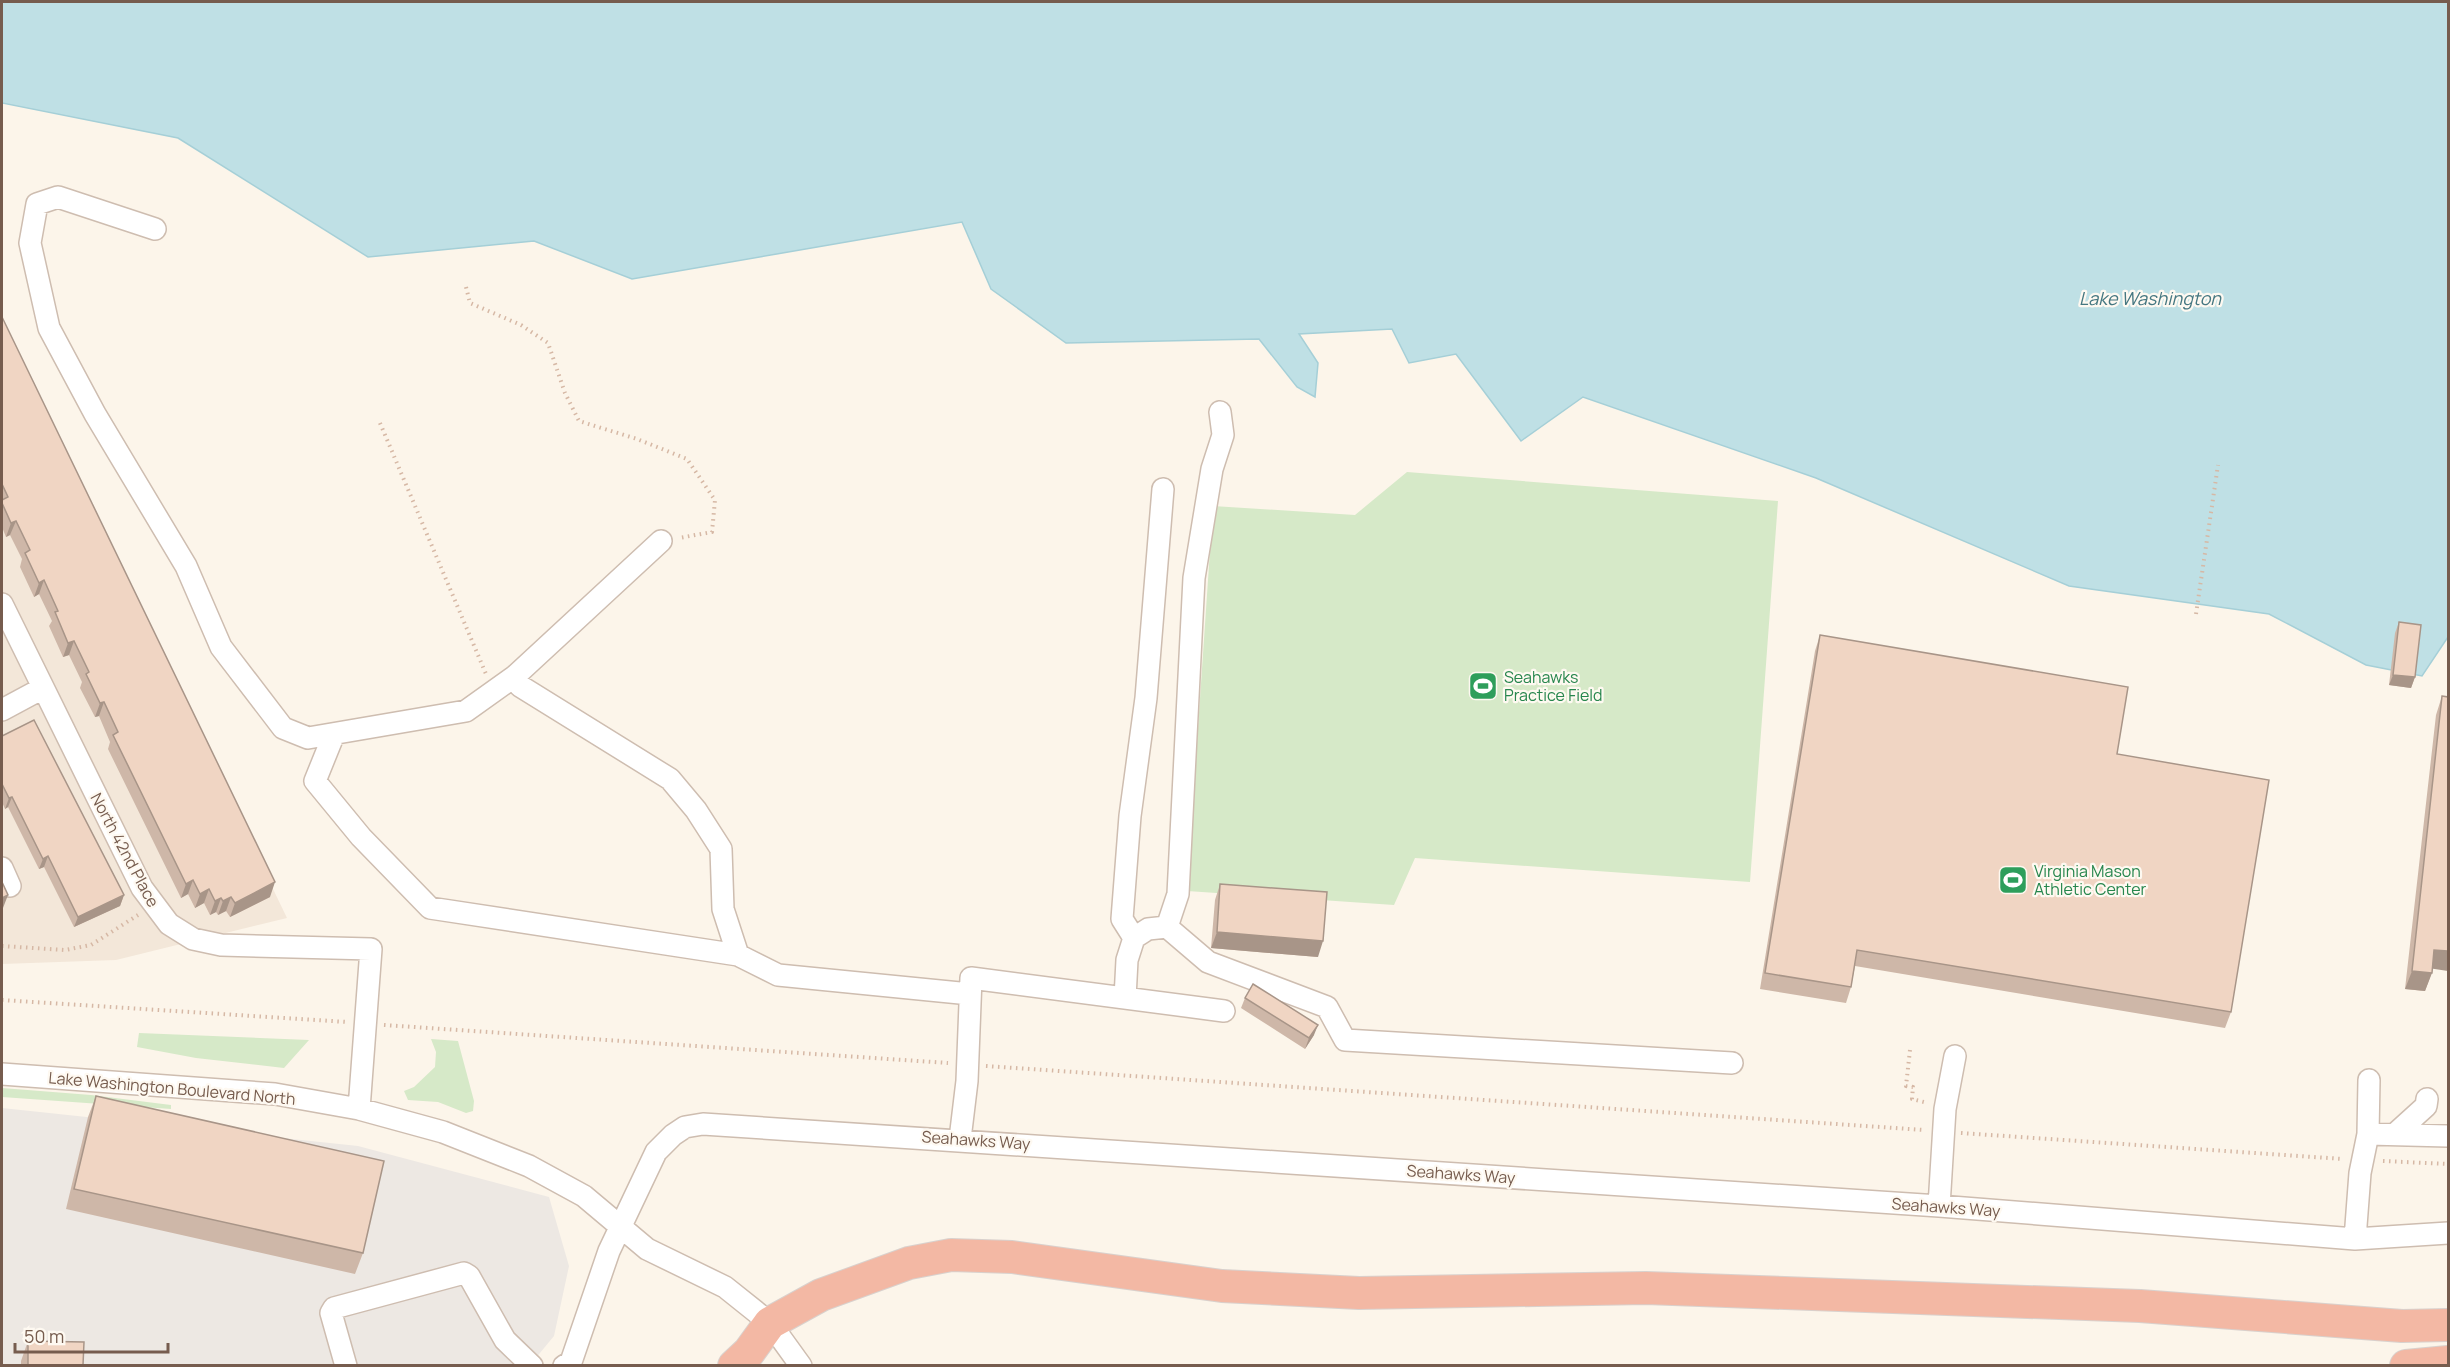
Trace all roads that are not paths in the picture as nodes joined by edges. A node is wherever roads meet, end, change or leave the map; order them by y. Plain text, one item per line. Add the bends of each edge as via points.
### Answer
1 (155, 229) dead end
2 (1220, 412) dead end
3 (1163, 489) dead end
4 (661, 541) road end
5 (2, 604) edge
6 (515, 676) junction
7 (43, 688) junction
8 (2, 710) edge
9 (334, 734) junction
10 (1167, 927) junction
11 (1134, 938) junction
12 (738, 955) junction
13 (970, 994) junction
14 (1125, 998) junction
15 (1224, 1011) dead end
16 (1955, 1056) dead end
17 (1732, 1063) dead end
18 (2, 1074) edge
19 (2369, 1080) dead end
20 (2427, 1099) dead end
21 (359, 1109) junction
22 (2368, 1134) junction
23 (2394, 1135) junction
24 (2448, 1136) edge
25 (960, 1139) junction
26 (1939, 1206) junction
27 (620, 1224) junction
28 (2448, 1233) edge
29 (2355, 1239) junction
30 (770, 1323) junction
31 (2448, 1324) edge
32 (2448, 1362) edge
33 (346, 1365) edge
34 (532, 1365) edge
35 (564, 1365) edge
36 (734, 1365) edge
37 (801, 1365) edge
38 (2406, 1365) edge

1 - 9 street via 58,197 37,204 30,243 49,328 95,414 186,566 221,647 283,728 308,738
2 - 10 street via 1223,435 1212,469 1194,578 1178,894
3 - 11 street via 1122,919
4 - 6 street
5 - 7 street, North 42nd Place
6 - 9 street via 466,711
6 - 12 street via 520,686 670,779 696,810 722,849 723,909
7 - 8 street
7 - 21 street, North 42nd Place via 142,888 169,924 193,939 221,945 371,949
9 - 12 street via 315,781 361,837 430,908
10 - 11 street via 1148,929
10 - 17 street via 1208,962 1327,1007 1345,1040
11 - 14 street via 1127,960
12 - 13 street via 778,975
13 - 14 street via 971,978
13 - 25 street
14 - 15 street
16 - 26 street via 1945,1109
18 - 21 street, Lake Washington Boulevard North via 275,1094
19 - 22 street
20 - 23 street via 2426,1106
21 - 27 street, Lake Washington Boulevard North via 443,1131 529,1166 584,1196
22 - 23 street
22 - 29 street via 2360,1173
23 - 24 street
25 - 26 street, Seahawks Way
25 - 27 street, Seahawks Way via 721,1124 686,1127 656,1152
26 - 29 street, Seahawks Way
27 - 30 street, Lake Washington Boulevard North via 647,1248 725,1287
27 - 35 street, Seahawks Way via 571,1362
28 - 29 street, Seahawks Way
30 - 31 highway via 852,1283 909,1263 951,1255 1012,1257 1222,1286 1359,1293 1646,1288 2140,1305 2402,1326
30 - 36 highway via 750,1352
30 - 37 street, Lake Washington Boulevard North
32 - 38 highway
33 - 34 street via 331,1313 334,1308 464,1273 469,1275 505,1340

